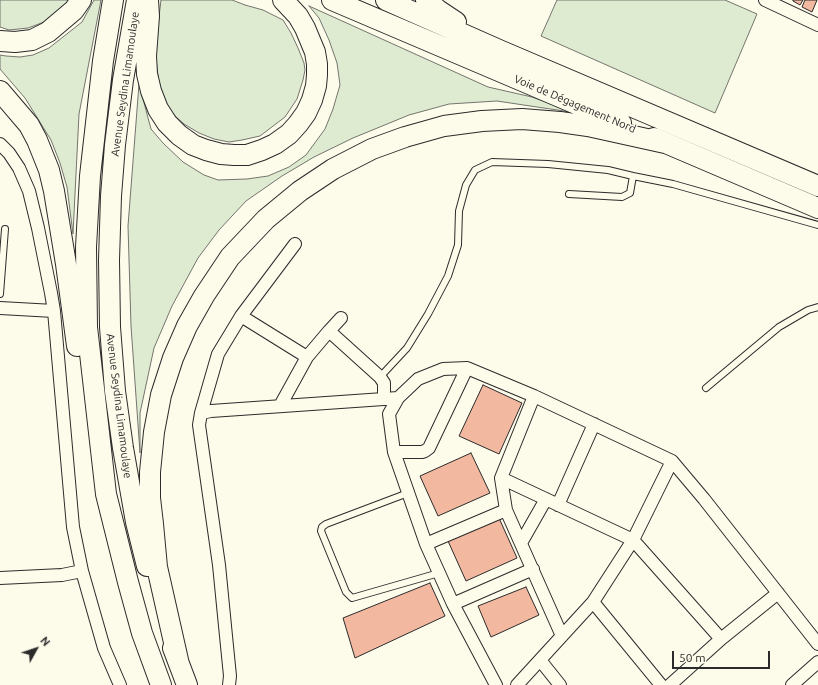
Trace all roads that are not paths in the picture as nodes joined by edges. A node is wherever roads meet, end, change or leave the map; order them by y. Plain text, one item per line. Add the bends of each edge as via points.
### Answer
1 (81, 0) edge
2 (113, 0) edge
3 (137, 0) edge
4 (148, 0) edge
5 (283, 0) edge
6 (332, 0) edge
7 (386, 0) edge
8 (426, 0) edge
9 (764, 0) edge
10 (818, 25) edge
11 (0, 41) edge
12 (499, 50) junction
13 (0, 91) edge
14 (665, 143) junction
15 (0, 144) edge
16 (633, 176) junction
17 (818, 186) edge
18 (569, 194) dead end
19 (818, 208) edge
20 (818, 225) edge
21 (5, 229) dead end
22 (295, 244) dead end
23 (0, 294) edge
24 (818, 307) edge
25 (0, 308) edge
26 (54, 312) junction
27 (241, 316) junction
28 (341, 318) dead end
29 (329, 331) junction
30 (306, 357) junction
31 (467, 368) junction
32 (380, 377) junction
33 (706, 388) dead end
34 (534, 396) junction
35 (398, 398) junction
36 (384, 399) junction
37 (280, 406) junction
38 (201, 413) junction
39 (594, 424) junction
40 (394, 452) junction
41 (672, 461) junction
42 (501, 478) junction
43 (408, 493) junction
44 (106, 494) junction
45 (546, 499) junction
46 (558, 505) junction
47 (506, 510) junction
48 (633, 540) junction
49 (521, 543) junction
50 (426, 544) junction
51 (533, 569) junction
52 (82, 571) junction
53 (439, 573) junction
54 (0, 578) edge
55 (778, 593) junction
56 (592, 602) junction
57 (453, 604) junction
58 (562, 636) junction
59 (722, 639) junction
60 (818, 644) edge
61 (178, 660) junction
62 (540, 660) junction
63 (818, 662) edge
64 (120, 685) edge
65 (161, 685) edge
66 (187, 685) edge
67 (229, 685) edge
68 (496, 685) edge
69 (517, 685) edge
70 (560, 685) edge
71 (661, 685) edge
72 (670, 685) edge
73 (792, 685) edge

1 - 11 highway via 74,10 48,32 32,40
2 - 44 highway, Avenue Seydina Limamoulaye via 103,61 90,176 86,248 87,327
3 - 61 highway, Avenue Seydina Limamoulaye via 115,145 110,217 110,328 122,448 136,522 155,600
4 - 5 highway via 147,74 158,109 167,123 193,145 220,154 240,155 262,150 289,134 306,113 316,86 315,52 298,16
6 - 14 highway, Voie de Dégagement Nord
7 - 12 highway, Voie de Dégagement Nord
8 - 12 highway
9 - 10 street
12 - 17 highway, Voie de Dégagement Nord
13 - 44 highway via 29,125 49,170 66,264 84,392
14 - 19 highway, Voie de Dégagement Nord
14 - 61 highway via 588,126 522,119 444,126 372,149 333,169 300,191 266,219 230,257 187,326 173,358 161,395 154,432 150,498 157,567
15 - 26 street via 9,152 19,168 29,192
16 - 18 lane via 630,193 622,197
16 - 20 lane via 673,184
16 - 32 lane via 608,170 548,164 492,162 476,170 466,185 459,211 458,245 448,276 407,348
21 - 23 lane
22 - 27 street
24 - 33 lane via 779,327
25 - 26 street
26 - 52 street via 73,527
27 - 30 street
27 - 38 street via 218,354
28 - 29 street
29 - 30 street
29 - 32 street
30 - 37 street
31 - 34 street
31 - 35 street via 443,369 418,379
31 - 40 street via 429,448 422,452
32 - 36 street via 384,383
34 - 39 street
34 - 42 street
35 - 36 street
35 - 40 street via 389,414
36 - 37 street
37 - 38 street
38 - 67 street via 199,425 219,565
39 - 41 street
39 - 46 street
40 - 43 street
41 - 48 street
41 - 55 street
42 - 45 street
42 - 47 street
43 - 50 street
43 - 53 lane via 326,524 321,531 346,592 352,598
44 - 65 highway, Avenue Seydina Limamoulaye via 142,633
45 - 46 street
45 - 49 street
46 - 48 street
47 - 49 street
47 - 50 street
48 - 56 street
48 - 59 street
49 - 51 street
50 - 53 street
51 - 57 street
51 - 58 street
52 - 54 street via 62,575
52 - 64 street via 104,648
53 - 57 street
55 - 59 street
55 - 60 street
56 - 58 street
56 - 71 street
57 - 68 street
58 - 62 street
59 - 72 street
61 - 66 highway, Avenue Seydina Limamoulaye
62 - 69 street
62 - 70 street
63 - 73 street

